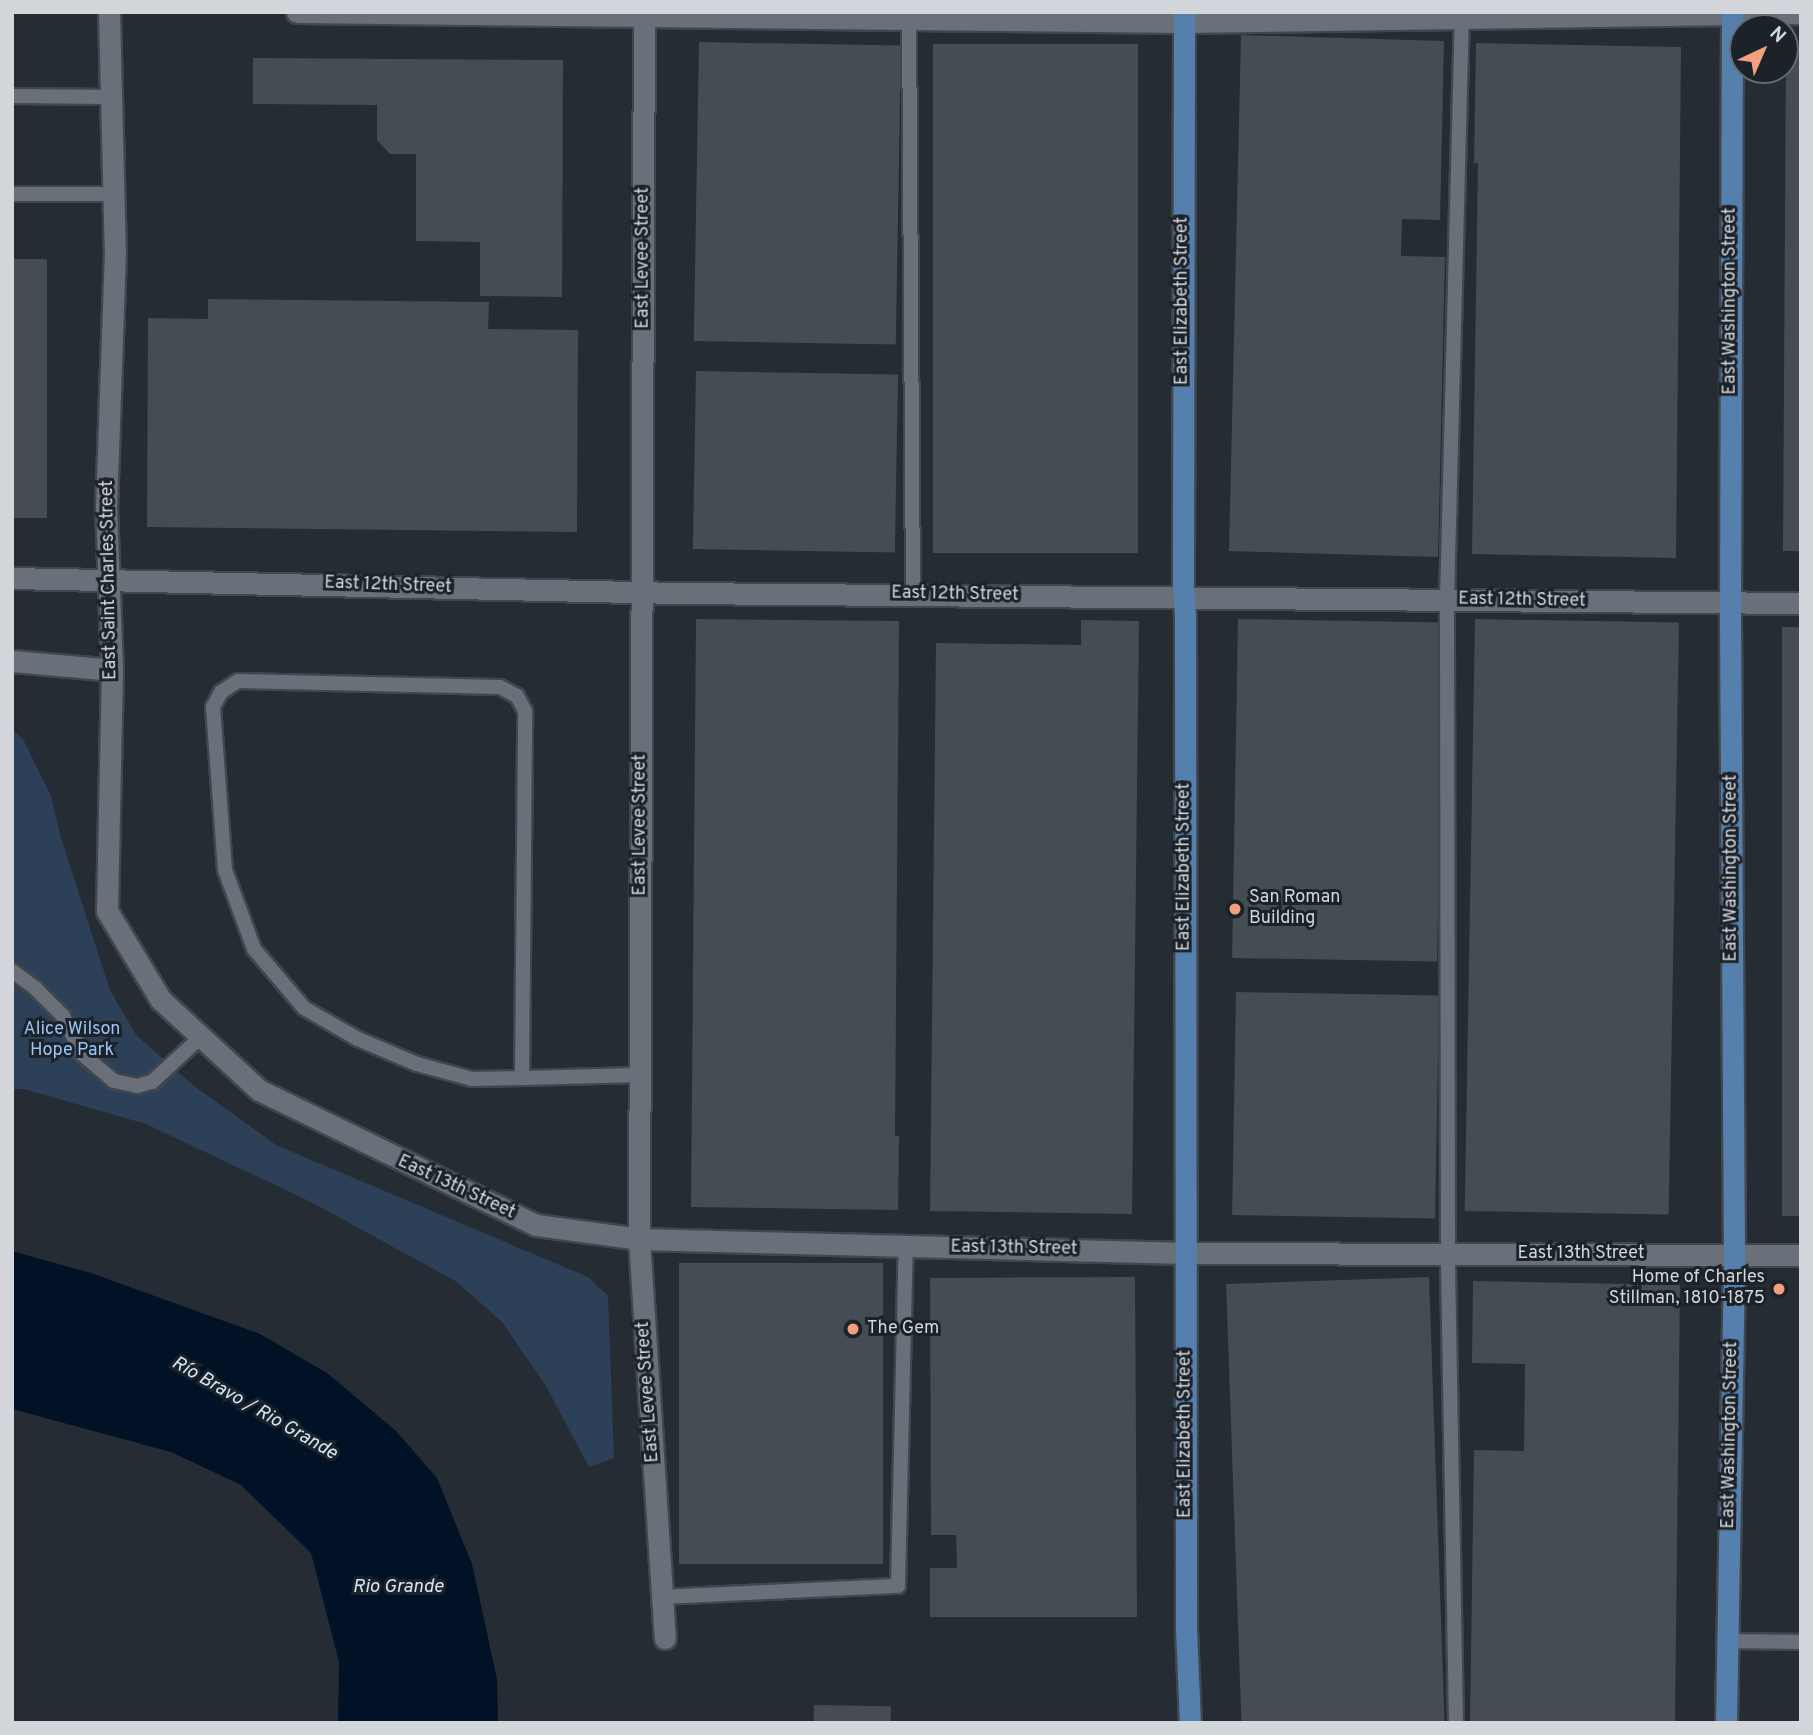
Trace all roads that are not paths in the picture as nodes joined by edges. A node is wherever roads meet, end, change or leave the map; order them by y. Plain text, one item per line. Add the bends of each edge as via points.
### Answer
1 (109, 12) edge
2 (297, 12) edge
3 (644, 13) edge
4 (1732, 13) edge
5 (1801, 13) edge
6 (1462, 15) edge
7 (909, 16) edge
8 (1184, 17) edge
9 (12, 96) edge
10 (110, 97) junction
11 (12, 194) edge
12 (113, 194) junction
13 (12, 578) edge
14 (110, 578) junction
15 (643, 592) junction
16 (913, 595) junction
17 (1185, 597) junction
18 (1447, 600) junction
19 (1801, 603) edge
20 (1730, 604) junction
21 (12, 661) edge
22 (112, 670) junction
23 (12, 971) edge
24 (201, 1037) junction
25 (640, 1075) junction
26 (522, 1078) junction
27 (259, 1090) joint
28 (639, 1240) junction
29 (906, 1246) junction
30 (1185, 1252) junction
31 (1448, 1254) junction
32 (1734, 1255) junction
33 (1801, 1255) edge
34 (663, 1597) junction
35 (665, 1638) dead end
36 (1728, 1641) junction
37 (1801, 1642) edge
38 (1189, 1723) edge
39 (1456, 1723) edge
40 (1726, 1723) edge

1 - 10 main road, East Saint Charles Street
2 - 3 main road
3 - 7 main road
3 - 15 main road, East Levee Street
4 - 5 main road
4 - 6 main road
4 - 20 main road, East Washington Street
6 - 8 main road
6 - 18 lane
7 - 8 main road
7 - 16 lane
8 - 17 main road, East Elizabeth Street
9 - 10 lane
10 - 12 main road, East Saint Charles Street
11 - 12 lane
12 - 14 main road, East Saint Charles Street via 106,507
13 - 14 main road, East 12th Street
14 - 15 main road, East 12th Street
14 - 22 main road, East Saint Charles Street
15 - 16 main road, East 12th Street
15 - 25 main road, East Levee Street
16 - 17 main road, East 12th Street
17 - 18 main road, East 12th Street
17 - 30 main road, East Elizabeth Street
18 - 20 main road, East 12th Street
18 - 31 lane
19 - 20 main road, East 12th Street
20 - 32 main road, East Washington Street
21 - 22 main road
22 - 24 main road, East Saint Charles Street via 107,911 161,1000
23 - 24 lane via 63,1016 82,1054 114,1081 137,1086 152,1082
24 - 27 main road, East Saint Charles Street
25 - 26 lane
25 - 28 main road, East Levee Street
26 - 26 lane via 472,1079 417,1064 358,1040 304,1008 254,948 225,870 213,707 222,692 238,681 500,687 517,696 524,711
27 - 28 main road, East 13th Street via 536,1225
28 - 29 main road, East 13th Street
28 - 34 main road, East Levee Street
29 - 30 main road, East 13th Street
29 - 34 lane via 898,1586
30 - 31 main road, East 13th Street
30 - 38 main road, East Elizabeth Street
31 - 32 main road, East 13th Street
31 - 39 lane
32 - 33 main road, East 13th Street
32 - 36 main road, East Washington Street
34 - 35 main road, East Levee Street
36 - 37 lane
36 - 40 main road, East Washington Street

